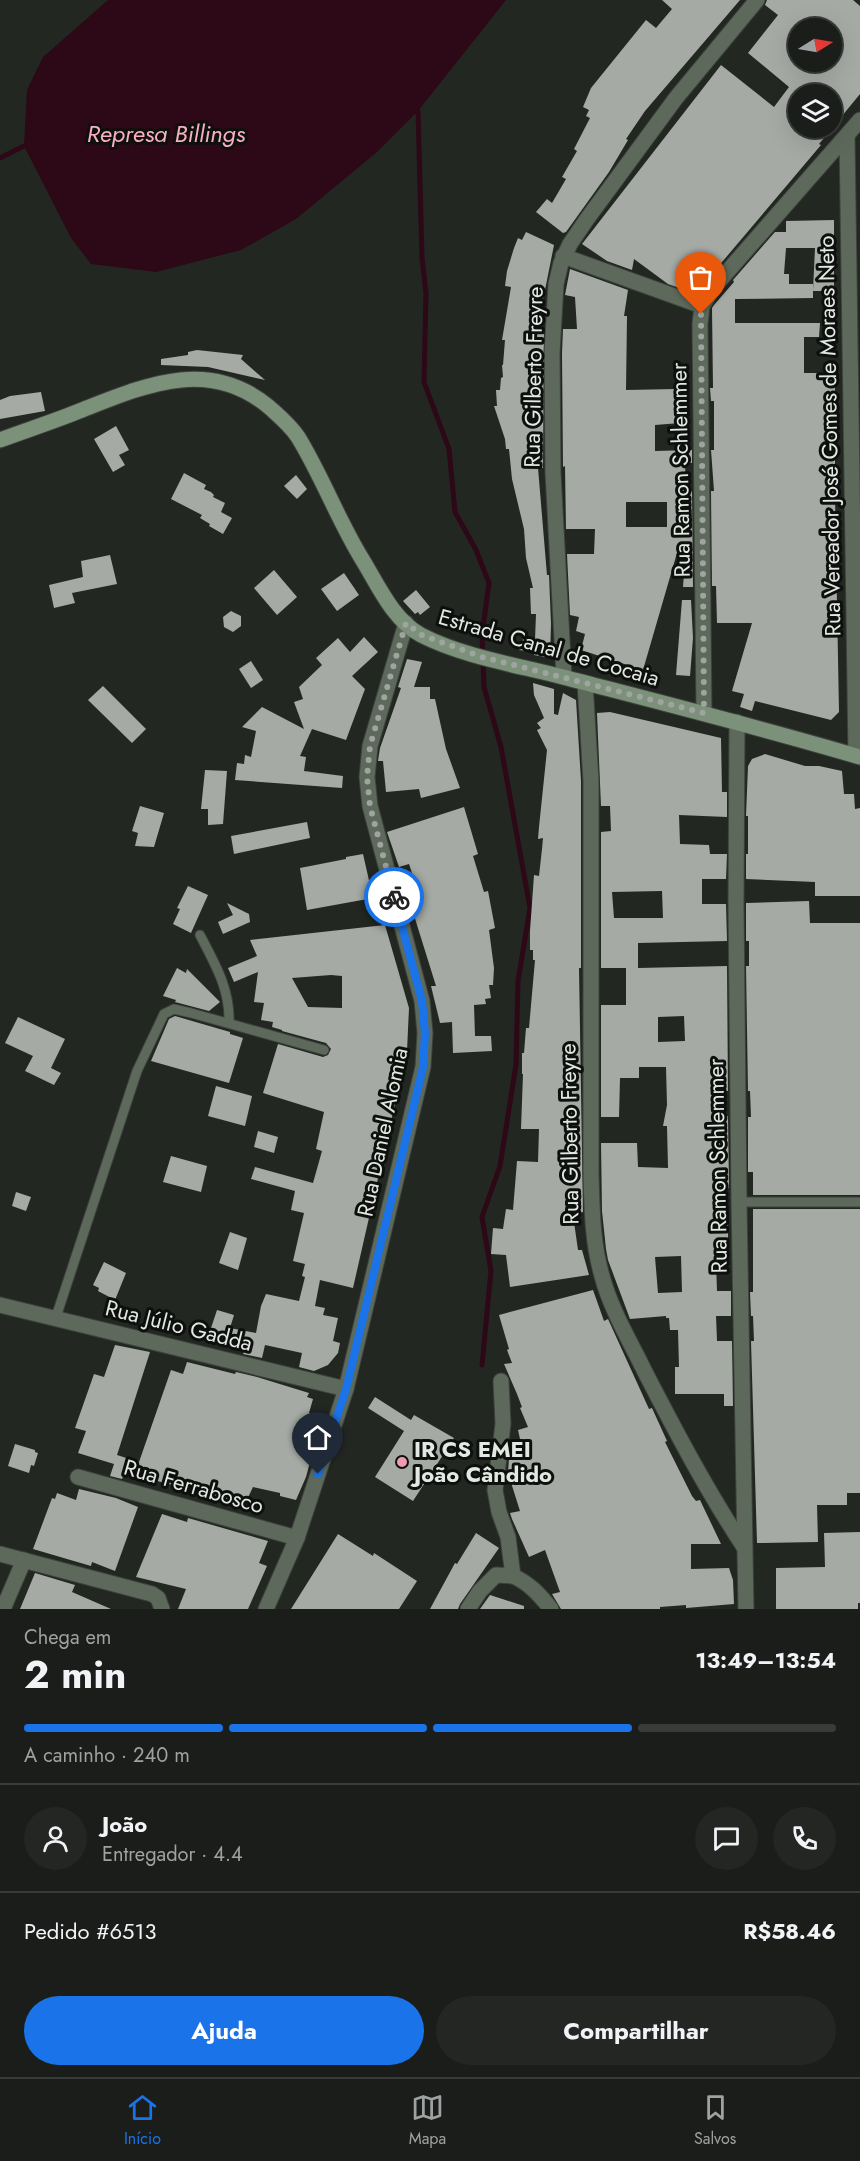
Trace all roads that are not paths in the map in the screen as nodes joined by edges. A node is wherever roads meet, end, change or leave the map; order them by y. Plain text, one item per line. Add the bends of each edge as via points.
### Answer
1 (757, 0) edge
2 (860, 120) edge
3 (847, 136) junction
4 (563, 256) junction
5 (702, 306) junction
6 (856, 399) edge
7 (0, 440) edge
8 (406, 623) junction
9 (564, 677) junction
10 (585, 683) junction
11 (704, 713) junction
12 (737, 722) junction
13 (858, 756) edge
14 (200, 934) dead end
15 (229, 1023) junction
16 (324, 1050) dead end
17 (739, 1202) junction
18 (860, 1202) edge
19 (0, 1305) edge
20 (56, 1317) junction
21 (501, 1381) dead end
22 (346, 1389) junction
23 (78, 1477) dead end
24 (297, 1538) junction
25 (744, 1547) junction
26 (0, 1554) edge
27 (24, 1560) junction
28 (513, 1576) junction
29 (3, 1609) edge
30 (162, 1609) edge
31 (266, 1609) edge
32 (468, 1609) edge
33 (551, 1609) edge
34 (746, 1609) edge

1 - 4 street, Rua Gilberto Freyre via 676,98
2 - 3 street
3 - 5 street via 740,256
3 - 6 street, Rua Vereador José Gomes de Moraes Neto
4 - 5 street
4 - 9 street, Rua Gilberto Freyre via 556,284 552,364 553,473
5 - 11 street, Rua Ramon Schlemmer
6 - 13 street, Rua Vereador José Gomes de Moraes Neto
7 - 8 main road, Estrada Canal de Cocaia via 161,382 203,378 236,386 259,399 297,435 355,548
8 - 9 main road, Estrada Canal de Cocaia via 444,644
8 - 22 street, Rua Daniel Alomia via 370,746 367,777 370,806 422,1001 423,1067
9 - 10 main road, Estrada Canal de Cocaia
10 - 11 main road, Estrada Canal de Cocaia
10 - 25 street, Rua Gilberto Freyre via 591,781 591,1172 595,1250 617,1316 710,1494
11 - 12 main road, Estrada Canal de Cocaia
12 - 13 main road, Estrada Canal de Cocaia
12 - 17 street, Rua Ramon Schlemmer
14 - 15 lane via 222,977 228,996
15 - 16 lane
15 - 20 lane via 174,1009 164,1014 137,1071
17 - 18 lane
17 - 25 street, Rua Ramon Schlemmer
19 - 20 street, Rua Júlio Gadda
20 - 22 street, Rua Júlio Gadda
21 - 28 street via 503,1424 495,1496 508,1537
22 - 24 street, Rua Daniel Alomia
23 - 24 street, Rua Ferrabosco
24 - 31 street, Rua Daniel Alomia
25 - 34 street, Rua Ramon Schlemmer
26 - 27 street
27 - 29 street
27 - 30 street via 152,1594
28 - 32 street via 496,1575
28 - 33 street via 535,1590

